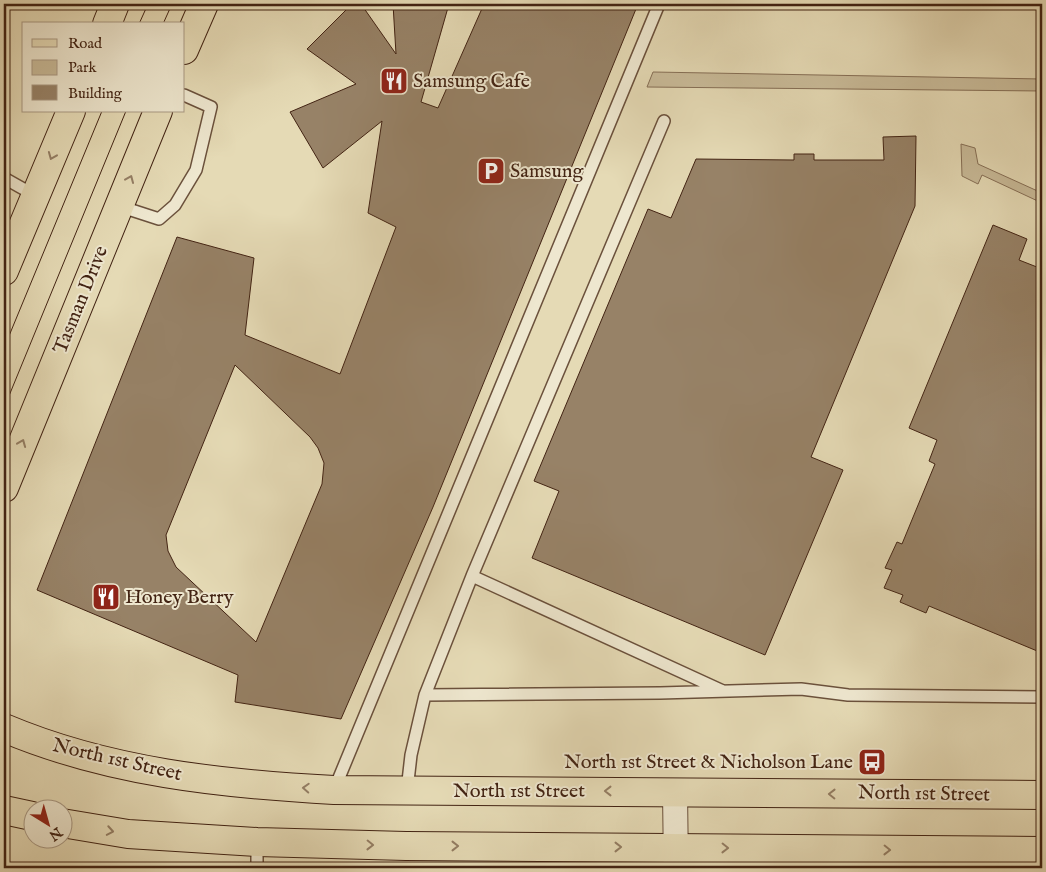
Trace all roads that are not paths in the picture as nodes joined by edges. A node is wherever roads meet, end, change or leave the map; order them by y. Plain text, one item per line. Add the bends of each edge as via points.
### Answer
1 (115, 4) edge
2 (204, 4) edge
3 (659, 4) edge
4 (108, 22) edge
5 (185, 48) edge
6 (185, 95) edge
7 (71, 112) edge
8 (158, 112) edge
9 (664, 121) dead end
10 (4, 178) edge
11 (36, 196) junction
12 (119, 206) junction
13 (4, 271) edge
14 (4, 488) edge
15 (472, 576) junction
16 (725, 692) junction
17 (425, 695) junction
18 (1042, 696) edge
19 (4, 728) edge
20 (334, 790) junction
21 (407, 790) junction
22 (675, 792) junction
23 (1042, 795) edge
24 (4, 810) edge
25 (22, 814) edge
26 (72, 825) edge
27 (1042, 851) edge
28 (257, 855) edge
29 (676, 858) edge
30 (929, 859) edge

1 - 4 main road
2 - 5 main road
3 - 20 lane
6 - 12 lane via 210,107 196,170 175,205 159,219
7 -> 11 main road
12 -> 8 main road, Tasman Drive
9 - 15 lane
10 - 11 lane
11 - 13 main road
14 -> 12 main road, Tasman Drive
15 - 16 lane
15 - 17 lane
16 - 17 lane
16 - 18 lane via 801,690 848,696
17 - 21 lane via 411,755
20 -> 19 main road, North 1st Street via 272,787 161,773 37,742
20 - 21 main road, North 1st Street
22 -> 21 main road, North 1st Street
23 -> 22 main road, North 1st Street
22 - 29 street
24 - 25 main road
26 -> 28 main road
27 - 30 main road
28 -> 29 main road via 406,846
29 -> 30 main road

